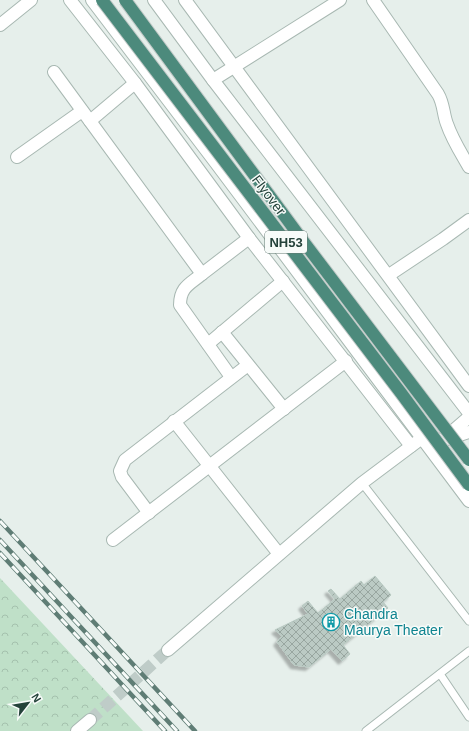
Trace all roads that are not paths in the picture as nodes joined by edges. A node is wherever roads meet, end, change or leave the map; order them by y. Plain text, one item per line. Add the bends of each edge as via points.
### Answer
1 (31, 0) edge
2 (70, 0) edge
3 (92, 0) edge
4 (102, 0) edge
5 (125, 0) edge
6 (154, 0) edge
7 (185, 0) edge
8 (340, 0) edge
9 (373, 0) edge
10 (0, 25) edge
11 (234, 67) junction
12 (54, 72) dead end
13 (213, 80) junction
14 (135, 83) junction
15 (82, 111) junction
16 (90, 121) junction
17 (17, 157) dead end
18 (469, 167) edge
19 (469, 220) edge
20 (249, 238) junction
21 (202, 274) junction
22 (388, 275) junction
23 (283, 281) junction
24 (222, 332) junction
25 (208, 344) junction
26 (346, 362) junction
27 (248, 365) junction
28 (231, 377) junction
29 (469, 386) edge
30 (284, 409) junction
31 (469, 413) edge
32 (469, 417) edge
33 (174, 422) junction
34 (469, 432) edge
35 (422, 438) junction
36 (444, 440) junction
37 (411, 446) junction
38 (469, 460) edge
39 (210, 466) junction
40 (362, 483) junction
41 (469, 485) edge
42 (469, 501) edge
43 (149, 513) junction
44 (113, 540) dead end
45 (279, 554) junction
46 (469, 621) edge
47 (168, 650) tunnel mouth
48 (469, 651) edge
49 (440, 674) junction
50 (469, 716) edge
51 (90, 720) tunnel mouth
52 (77, 731) edge
53 (366, 731) edge

1 - 10 street
2 - 14 street
3 - 35 street
4 - 41 highway, Flyover / NH53, bridge
5 - 38 highway, Flyover / NH53, bridge
6 - 13 street
7 - 11 street
8 - 11 street
9 - 18 street via 440,97 449,130
11 - 13 street
11 - 22 street
12 - 15 street
13 - 31 street
14 - 16 street
14 - 20 street
15 - 16 street
15 - 17 street
16 - 21 street
19 - 22 street
20 - 21 street
20 - 23 street
21 - 25 street via 182,291 180,305
22 - 29 street
23 - 24 street
23 - 26 street
24 - 25 street
24 - 27 street
25 - 28 street
26 - 30 street
26 - 37 street
27 - 28 street
27 - 30 street
28 - 33 street
30 - 39 street
32 - 36 street
33 - 39 street
33 - 43 street via 125,460 121,466 122,477
34 - 36 street
35 - 36 street
35 - 37 street
35 - 42 street
37 - 40 street
39 - 43 street
39 - 45 street
40 - 45 street
40 - 46 lane
43 - 44 street
45 - 47 street
48 - 49 lane
49 - 50 lane
49 - 53 lane
51 - 52 street

